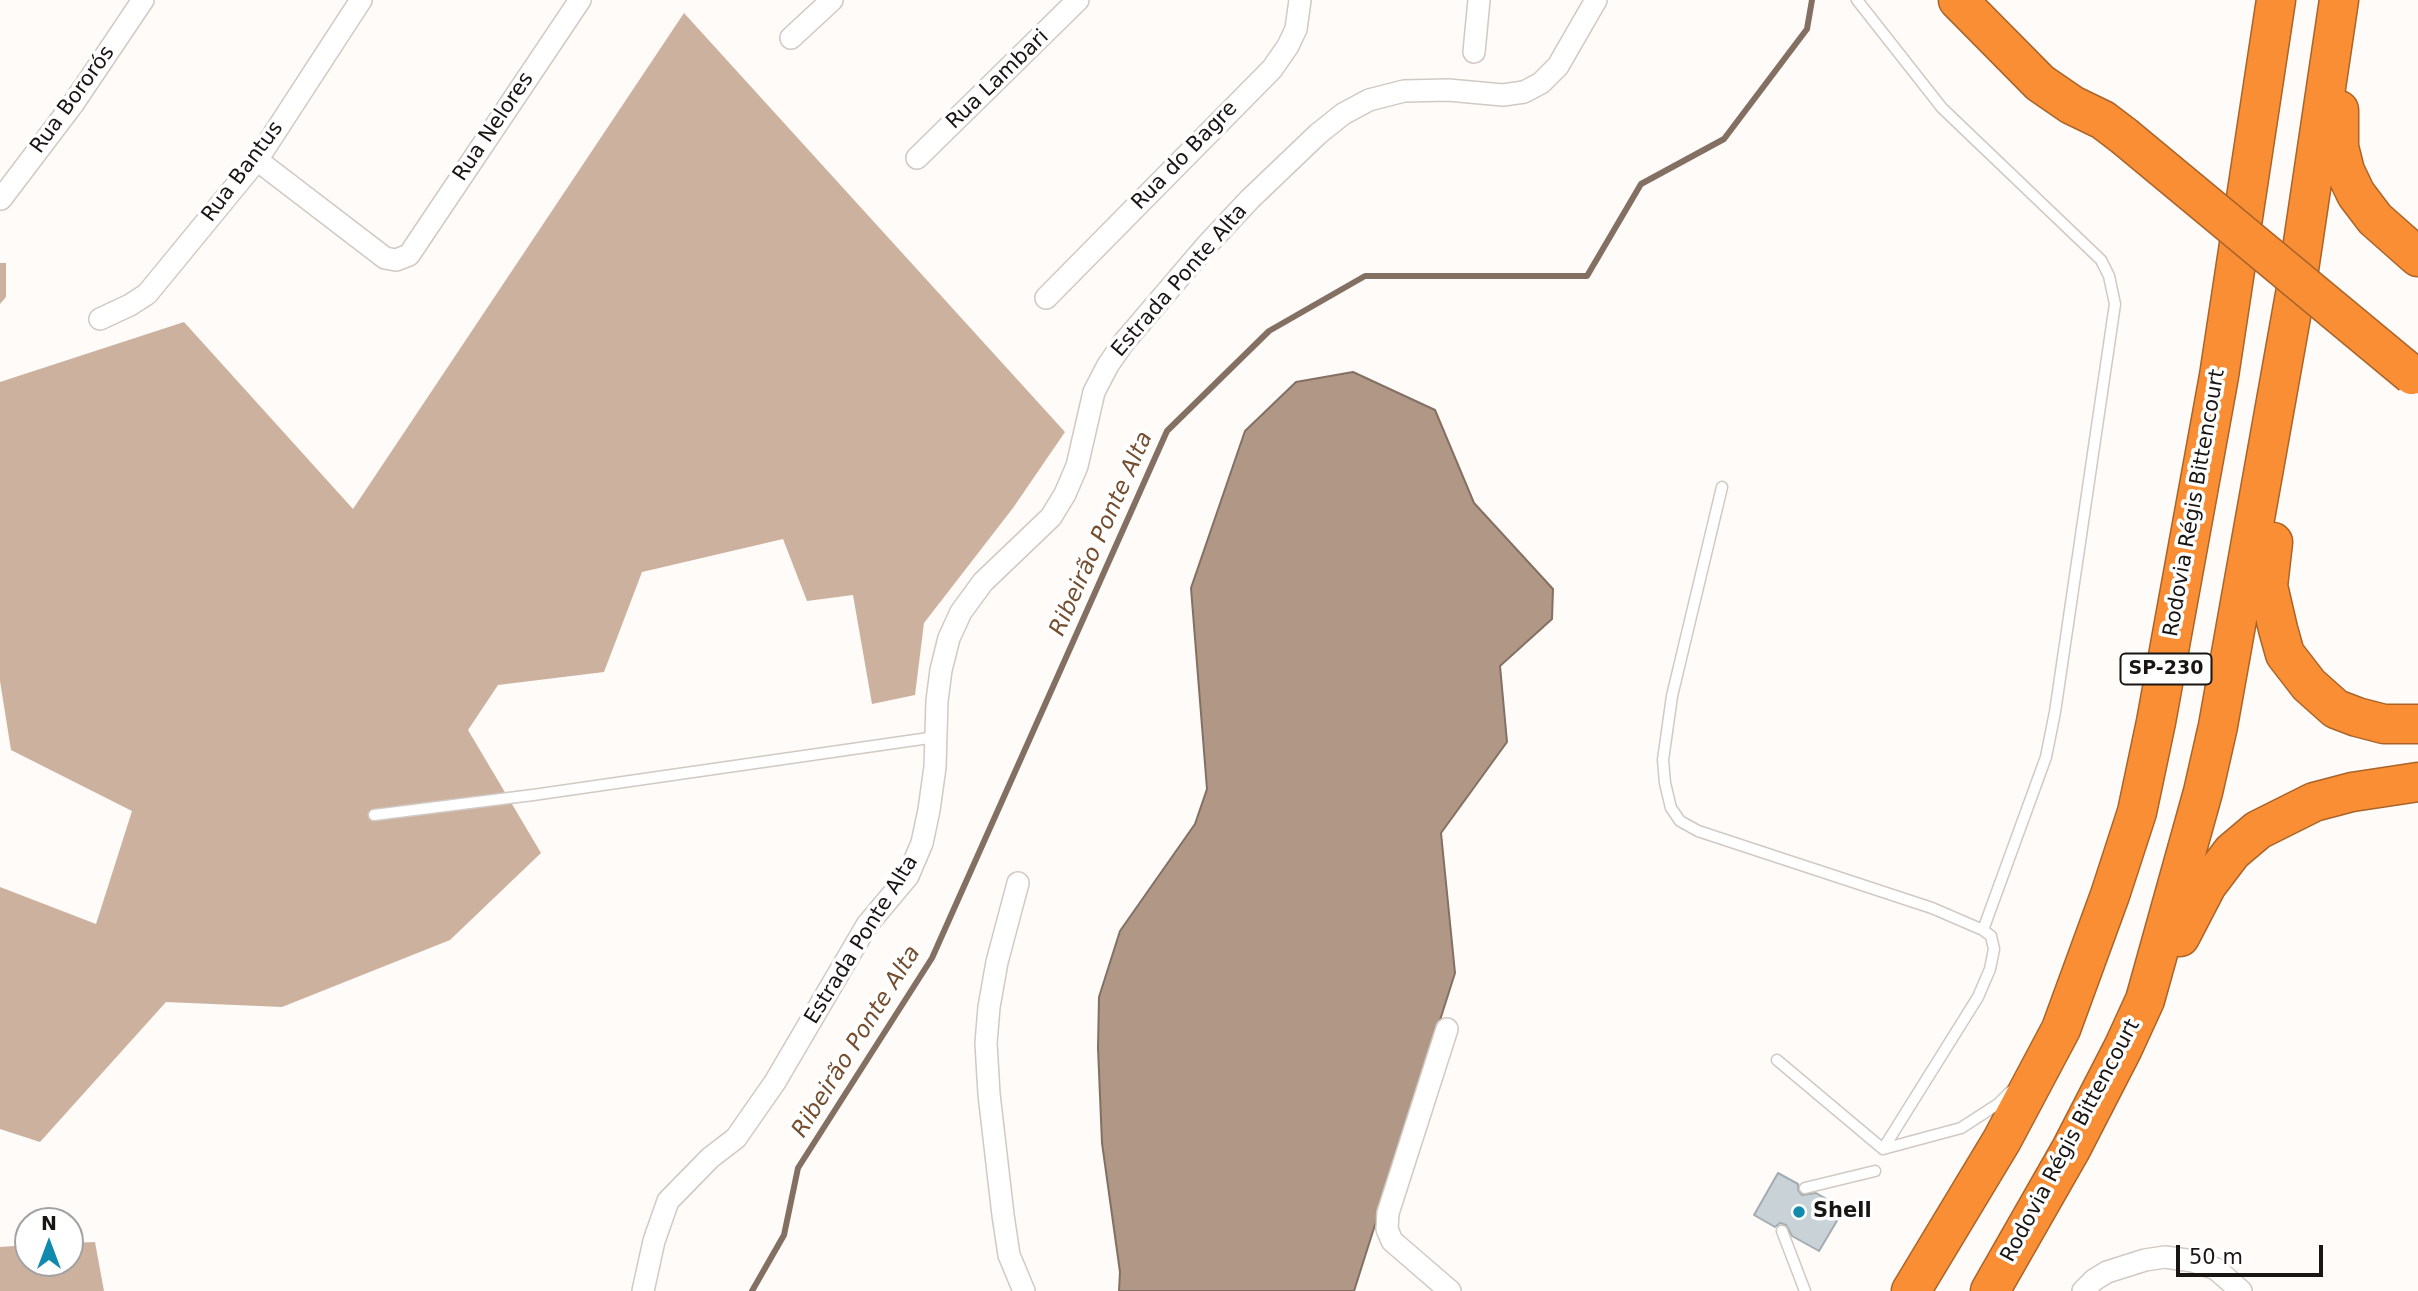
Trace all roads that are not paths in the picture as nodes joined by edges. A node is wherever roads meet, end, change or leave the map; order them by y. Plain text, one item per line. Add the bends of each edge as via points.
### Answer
1 (143, 0) edge
2 (360, 0) edge
3 (580, 0) edge
4 (832, 0) edge
5 (1078, 0) edge
6 (1300, 0) edge
7 (1479, 0) edge
8 (1596, 0) edge
9 (1857, 0) edge
10 (1958, 0) edge
11 (1991, 0) edge
12 (2253, 0) edge
13 (2276, 0) edge
14 (2339, 0) edge
15 (2354, 0) edge
16 (791, 38) dead end
17 (1474, 52) dead end
18 (2113, 128) junction
19 (916, 158) dead end
20 (257, 160) junction
21 (1, 199) edge
22 (2418, 257) edge
23 (2297, 283) junction
24 (1046, 298) dead end
25 (2227, 312) junction
26 (100, 319) dead end
27 (2415, 378) edge
28 (1722, 486) dead end
29 (2418, 724) edge
30 (936, 737) junction
31 (2418, 782) edge
32 (374, 815) dead end
33 (1018, 883) dead end
34 (1983, 930) junction
35 (2145, 1000) junction
36 (1447, 1029) dead end
37 (2061, 1029) junction
38 (1777, 1060) dead end
39 (1884, 1149) junction
40 (1875, 1171) dead end
41 (1805, 1188) dead end
42 (1782, 1231) dead end
43 (643, 1291) edge
44 (1024, 1291) edge
45 (1450, 1291) edge
46 (1805, 1291) edge
47 (1911, 1291) edge
48 (1990, 1291) edge
49 (2083, 1291) edge
50 (2241, 1291) edge

1 - 21 street, Rua Bororós
2 - 20 street, Rua Bantus
3 - 20 street, Rua Nelores via 409,255 385,258
4 - 16 street
5 - 19 street, Rua Lambari
6 - 24 street, Rua do Bagre via 1296,29 1272,69
7 - 17 street
8 - 30 street, Estrada Ponte Alta via 1559,66 1541,83 1503,95 1404,91 1369,100 1318,134 1206,246 1108,365 1094,393 1077,466 1051,517 983,582 961,612 941,670
9 - 34 lane via 1942,108 2101,260 2115,304 2046,757
10 - 18 highway via 2040,83
11 - 18 highway via 2021,38
12 - 25 highway via 2231,123 2218,242
13 - 25 highway, Rodovia Régis Bittencourt / SP-230
14 - 23 highway, Rodovia Régis Bittencourt / SP-230
15 - 22 highway via 2337,122 2339,147 2356,194 2375,219
18 - 27 highway, bridge
20 - 26 street, Rua Bantus via 147,294
23 - 29 highway via 2268,586 2278,629 2285,653 2309,685 2336,709 2384,723
23 - 35 highway, Rodovia Régis Bittencourt / SP-230 via 2218,726
25 - 37 highway, Rodovia Régis Bittencourt / SP-230 via 2137,812
28 - 34 lane via 1671,696 1663,760 1671,808 1680,821 1698,831 1932,908
30 - 32 lane
30 - 43 street, Estrada Ponte Alta via 925,832 908,876 867,925 775,1082 736,1138 668,1201
31 - 35 highway via 2314,802 2258,830 2232,852 2207,885
33 - 44 street via 997,962 986,1043 1009,1255
34 - 39 lane via 1994,949 1978,997
35 - 48 highway, Rodovia Régis Bittencourt / SP-230 via 2071,1149
36 - 45 street via 1388,1213 1387,1229 1392,1241
37 - 39 lane via 2029,1073 1998,1104 1961,1128
37 - 47 highway, Rodovia Régis Bittencourt / SP-230 via 2002,1140
38 - 39 lane
40 - 41 lane
42 - 46 lane
49 - 50 street via 2107,1272 2165,1257 2216,1269

